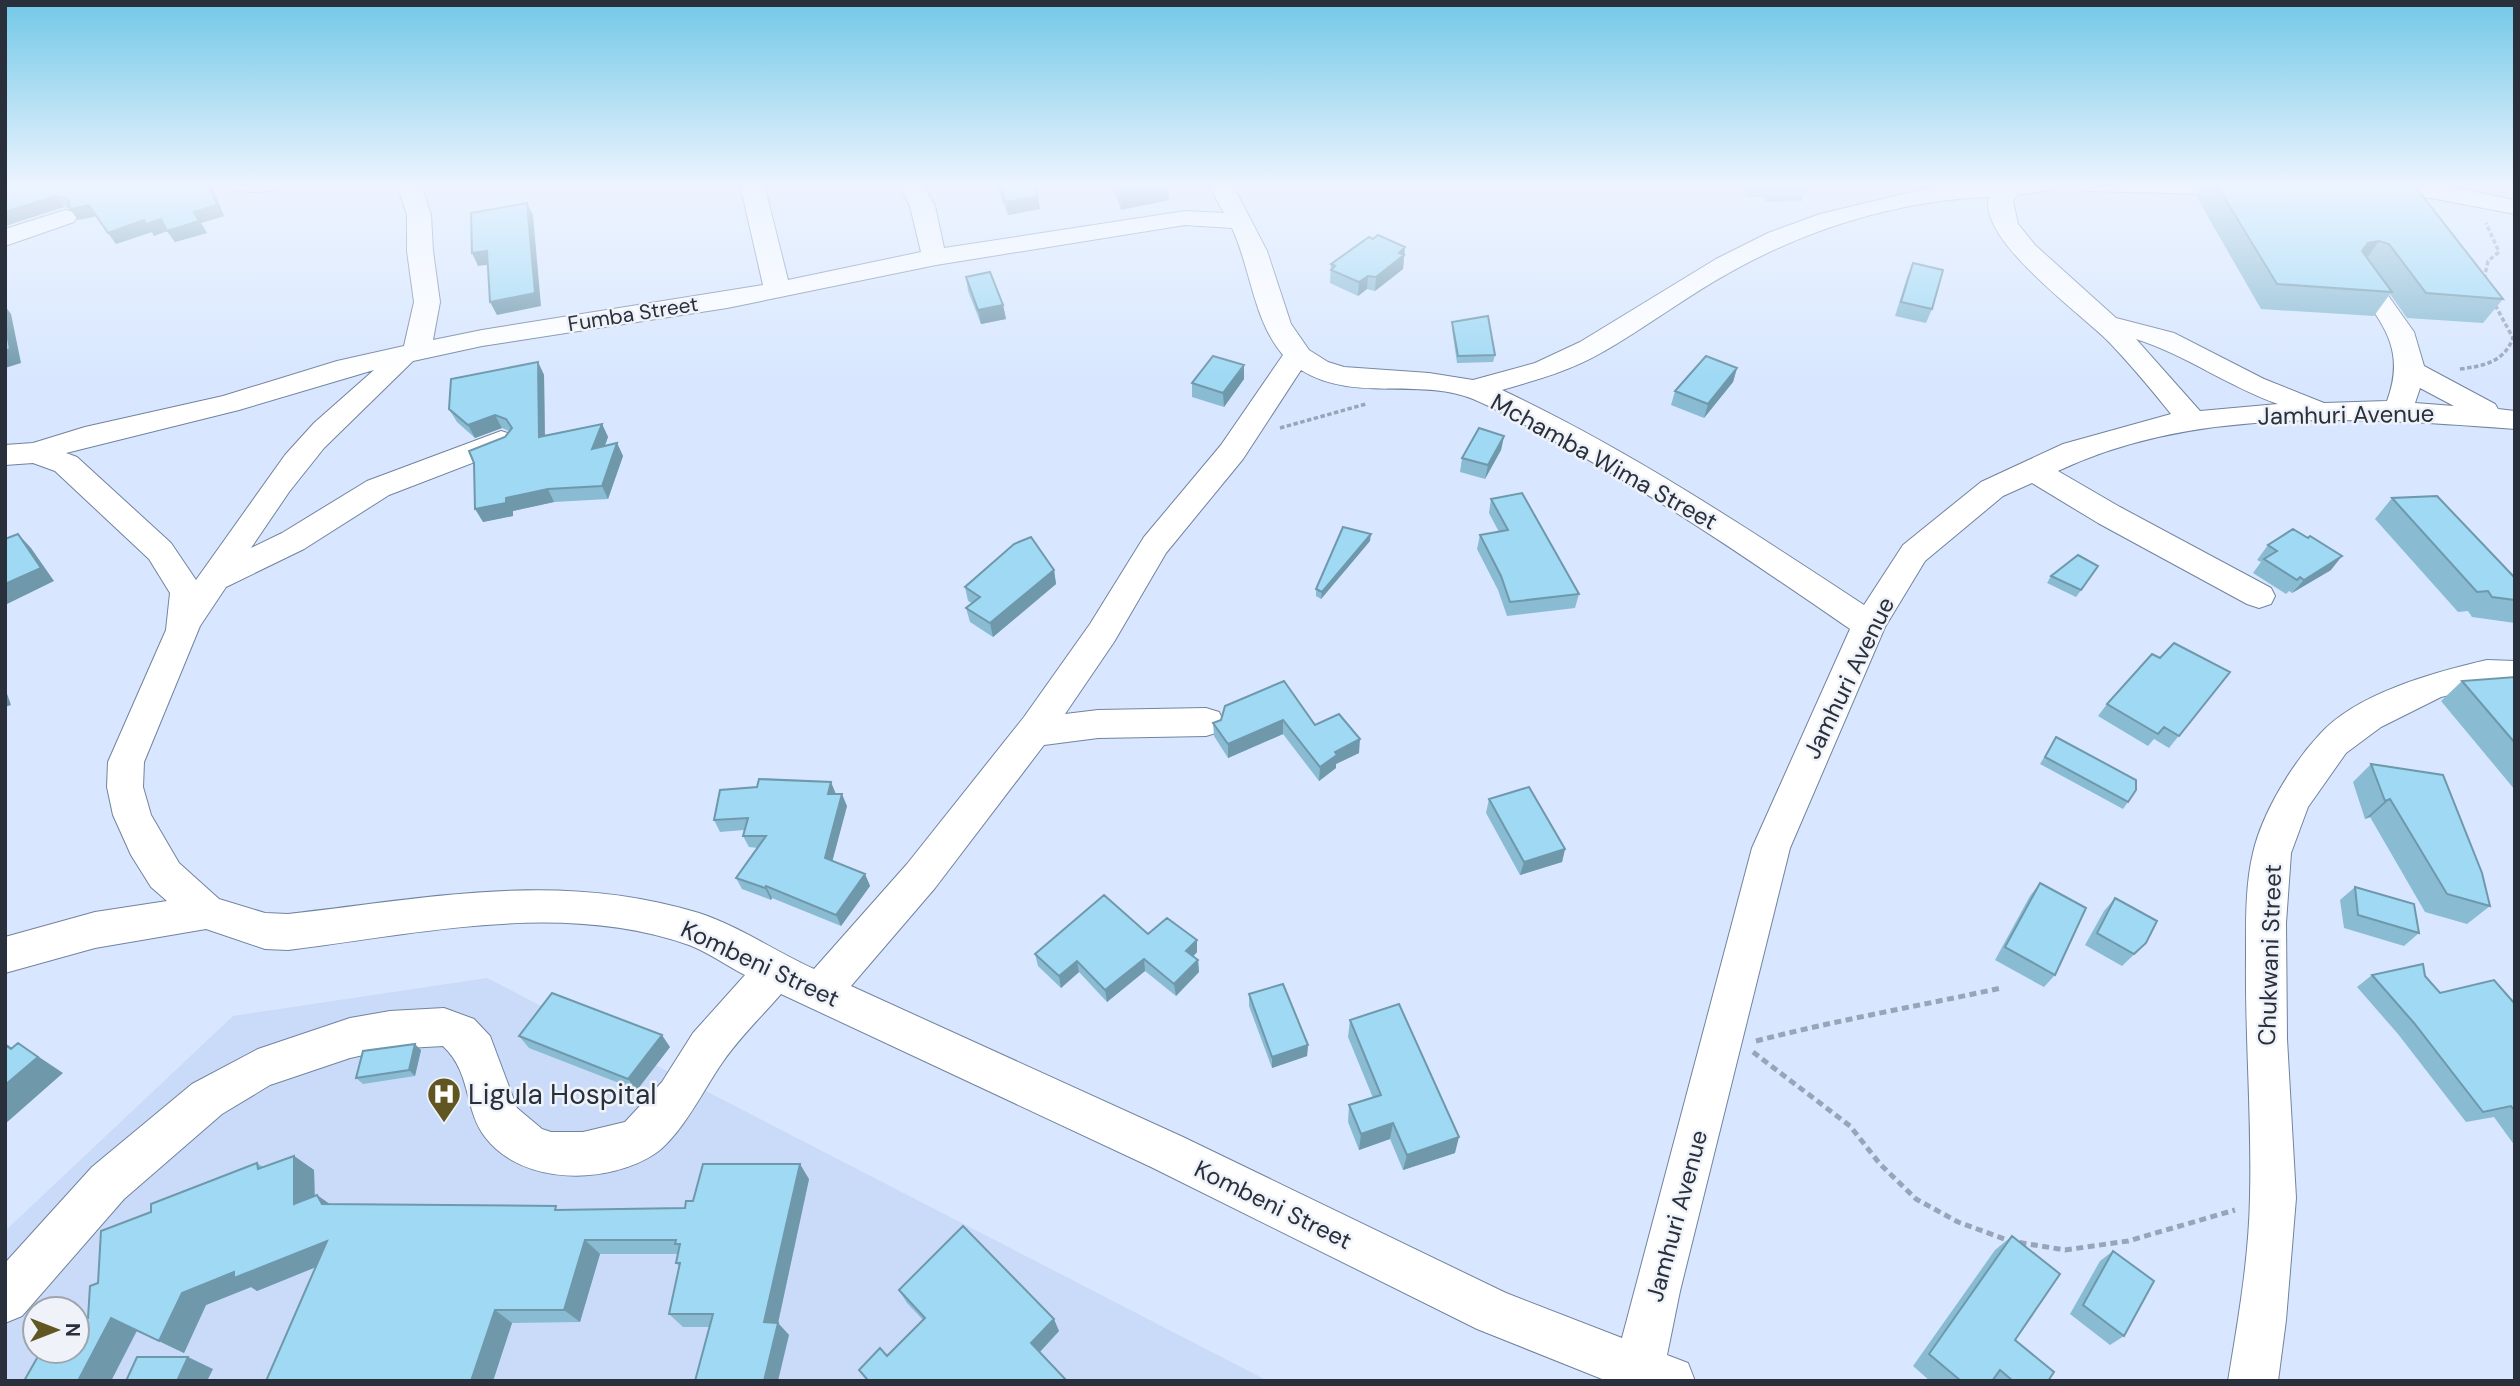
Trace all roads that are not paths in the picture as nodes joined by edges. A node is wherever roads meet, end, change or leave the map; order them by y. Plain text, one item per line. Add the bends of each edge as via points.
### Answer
1 (420, 249) edge
2 (767, 249) edge
3 (932, 249) edge
4 (988, 249) edge
5 (1253, 249) edge
6 (1756, 249) edge
7 (2025, 249) edge
8 (936, 257) junction
9 (2361, 276) edge
10 (777, 290) junction
11 (2107, 325) junction
12 (410, 354) junction
13 (1297, 355) junction
14 (2414, 374) junction
15 (2248, 382) junction
16 (1473, 389) junction
17 (2398, 411) junction
18 (2325, 412) junction
19 (2241, 417) junction
20 (2509, 419) edge
21 (2193, 421) junction
22 (501, 441) edge
23 (20, 454) edge
24 (2034, 470) junction
25 (216, 578) junction
26 (2259, 596) dead end
27 (183, 625) junction
28 (1869, 625) junction
29 (2515, 674) edge
30 (1206, 722) dead end
31 (1033, 732) junction
32 (206, 912) junction
33 (52, 940) junction
34 (5, 955) edge
35 (5, 965) edge
36 (775, 971) junction
37 (821, 992) junction
38 (5, 1299) edge
39 (1649, 1377) edge
40 (2253, 1381) edge

1 - 12 street via 427,302
2 - 10 street
3 - 8 street
4 - 8 street, Fumba Street
5 - 13 street, Mchamba Wima Street via 1281,333
6 - 16 street via 1590,348 1545,369
7 - 11 street
8 - 10 street, Fumba Street
9 - 14 street via 2390,314
10 - 12 street, Fumba Street
11 - 15 street via 2154,334 2187,347
11 - 21 street
12 - 23 street, Fumba Street
12 - 25 street via 313,442
13 - 16 street, Mchamba Wima Street via 1322,372 1356,380 1438,381
13 - 31 street via 1232,453 1155,545 1102,633
14 - 17 street
14 - 20 street
15 - 18 street
15 - 19 street
16 - 28 street, Mchamba Wima Street via 1654,486
17 - 18 street, Jamhuri Avenue
17 - 20 street, Jamhuri Avenue
18 - 19 street, Jamhuri Avenue
19 - 21 street, Jamhuri Avenue
21 - 24 street, Jamhuri Avenue via 2074,451
22 - 25 street via 378,488 293,541
23 - 27 street, Kombeni Street via 66,464 160,551 187,592
24 - 26 street
24 - 28 street, Jamhuri Avenue via 1992,489 1914,553
25 - 27 street
27 - 32 street, Kombeni Street via 126,762 125,787 145,844 166,874
28 - 39 street, Jamhuri Avenue via 1771,848 1731,1046 1656,1291
29 - 40 street, Chukwani Street via 2487,673 2432,686 2368,717 2333,743 2292,801 2272,853 2266,923 2266,1039 2273,1198
30 - 31 street via 1098,724
31 - 37 street via 921,876
32 - 33 street
32 - 36 street, Kombeni Street via 265,931 288,932 496,907 572,906 634,913 700,931
33 - 34 street
33 - 35 street
36 - 37 street, Kombeni Street
36 - 38 street via 708,1047 677,1097 641,1137 616,1148 551,1154 527,1145 500,1122 475,1050 459,1032 444,1027 350,1038 258,1069 207,1099 108,1183
37 - 39 street, Kombeni Street via 1167,1152 1494,1312

